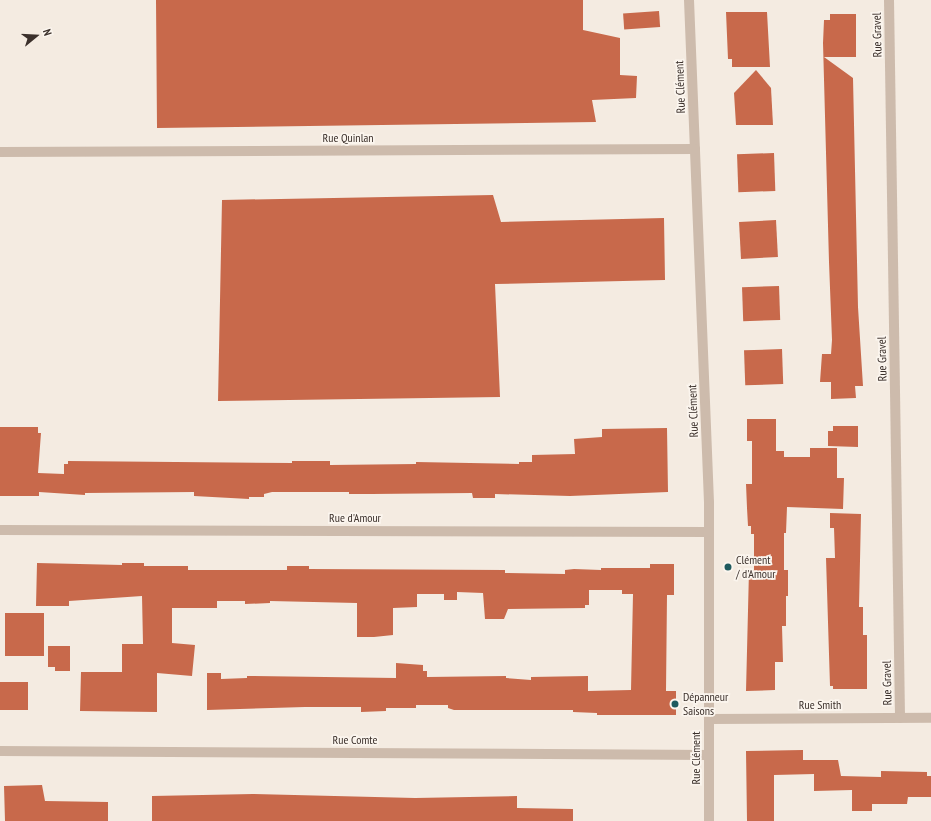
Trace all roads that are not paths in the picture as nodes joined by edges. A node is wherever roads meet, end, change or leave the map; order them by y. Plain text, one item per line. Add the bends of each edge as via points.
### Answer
1 (690, 0) edge
2 (889, 0) edge
3 (695, 150) junction
4 (0, 152) edge
5 (0, 530) edge
6 (709, 532) junction
7 (900, 718) junction
8 (931, 718) edge
9 (709, 719) junction
10 (0, 751) edge
11 (709, 755) junction
12 (710, 821) edge

1 - 3 street, Rue Clément
2 - 7 street, Rue Gravel
3 - 4 street, Rue Quinlan
3 - 6 street, Rue Clément
5 - 6 street, Rue d'Amour
6 - 9 street, Rue Clément
7 - 8 street, Rue Smith
7 - 9 street, Rue Smith
9 - 11 street, Rue Clément
10 - 11 street, Rue Comte
11 - 12 street, Rue Clément

